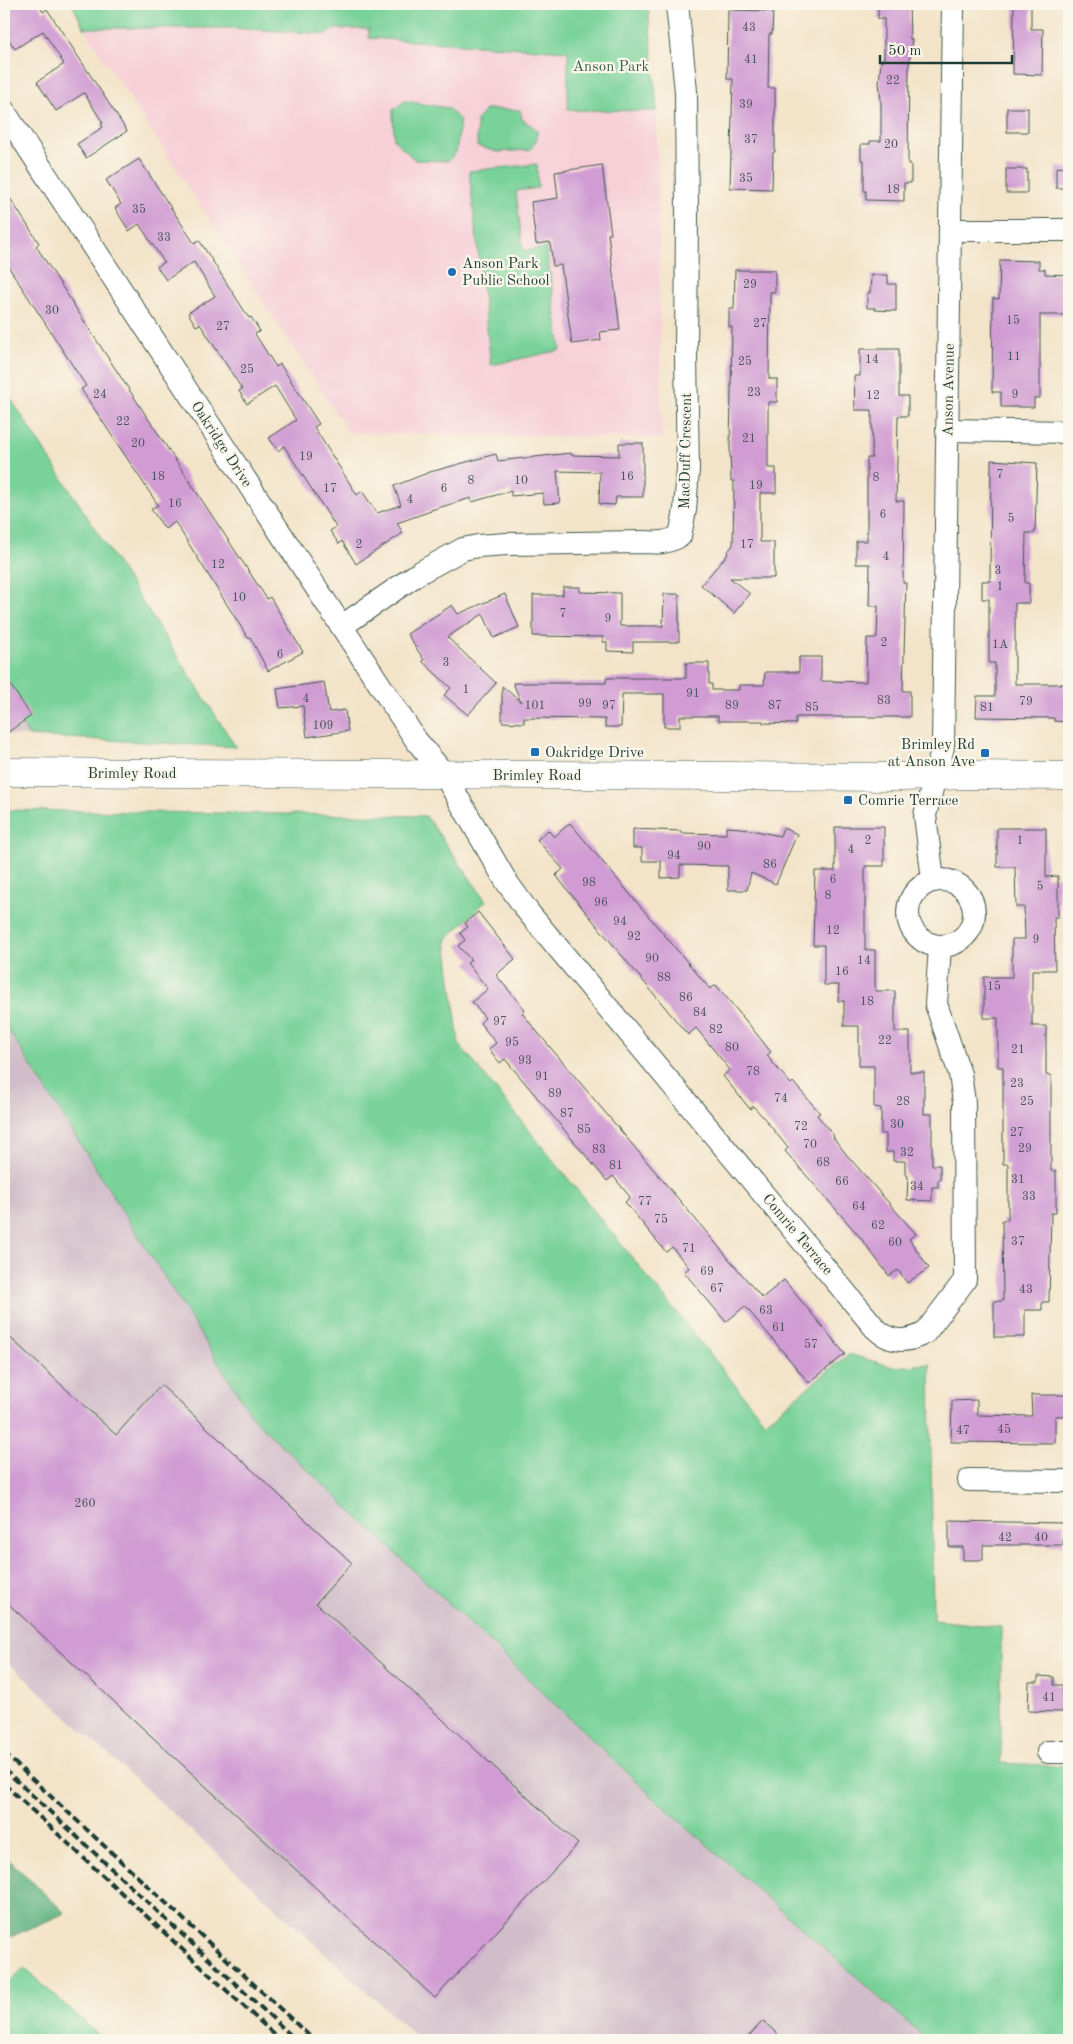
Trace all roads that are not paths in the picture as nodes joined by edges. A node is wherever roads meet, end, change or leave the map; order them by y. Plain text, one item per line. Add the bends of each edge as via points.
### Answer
1 (677, 4) edge
2 (954, 4) edge
3 (4, 110) edge
4 (951, 230) junction
5 (1069, 230) edge
6 (947, 430) junction
7 (1069, 432) edge
8 (342, 626) junction
9 (4, 772) edge
10 (444, 774) junction
11 (935, 776) junction
12 (1069, 776) edge
13 (933, 880) junction
14 (940, 947) junction
15 (969, 1480) dead end
16 (1069, 1481) edge

1 - 8 street, MacDuff Crescent via 686,92 687,197 688,469 680,536 670,542 658,543 507,544 463,549 425,570
2 - 4 street, Anson Avenue
3 - 8 street, Oakridge Drive
4 - 5 street
4 - 6 street, Anson Avenue
6 - 7 street
6 - 11 street, Anson Avenue via 943,748
8 - 10 street, Oakridge Drive via 416,740
9 - 10 main road, Brimley Road
10 - 11 main road, Brimley Road
10 - 14 street, Comrie Terrace via 506,881 529,913 875,1328 887,1337 902,1341 925,1334 965,1280 964,1102 960,1074 936,1004
11 - 12 main road, Brimley Road
11 - 13 street via 925,815
13 - 14 street via 913,894 907,917 918,938
13 - 14 street via 957,884 967,892 974,915 964,938
15 - 16 street

